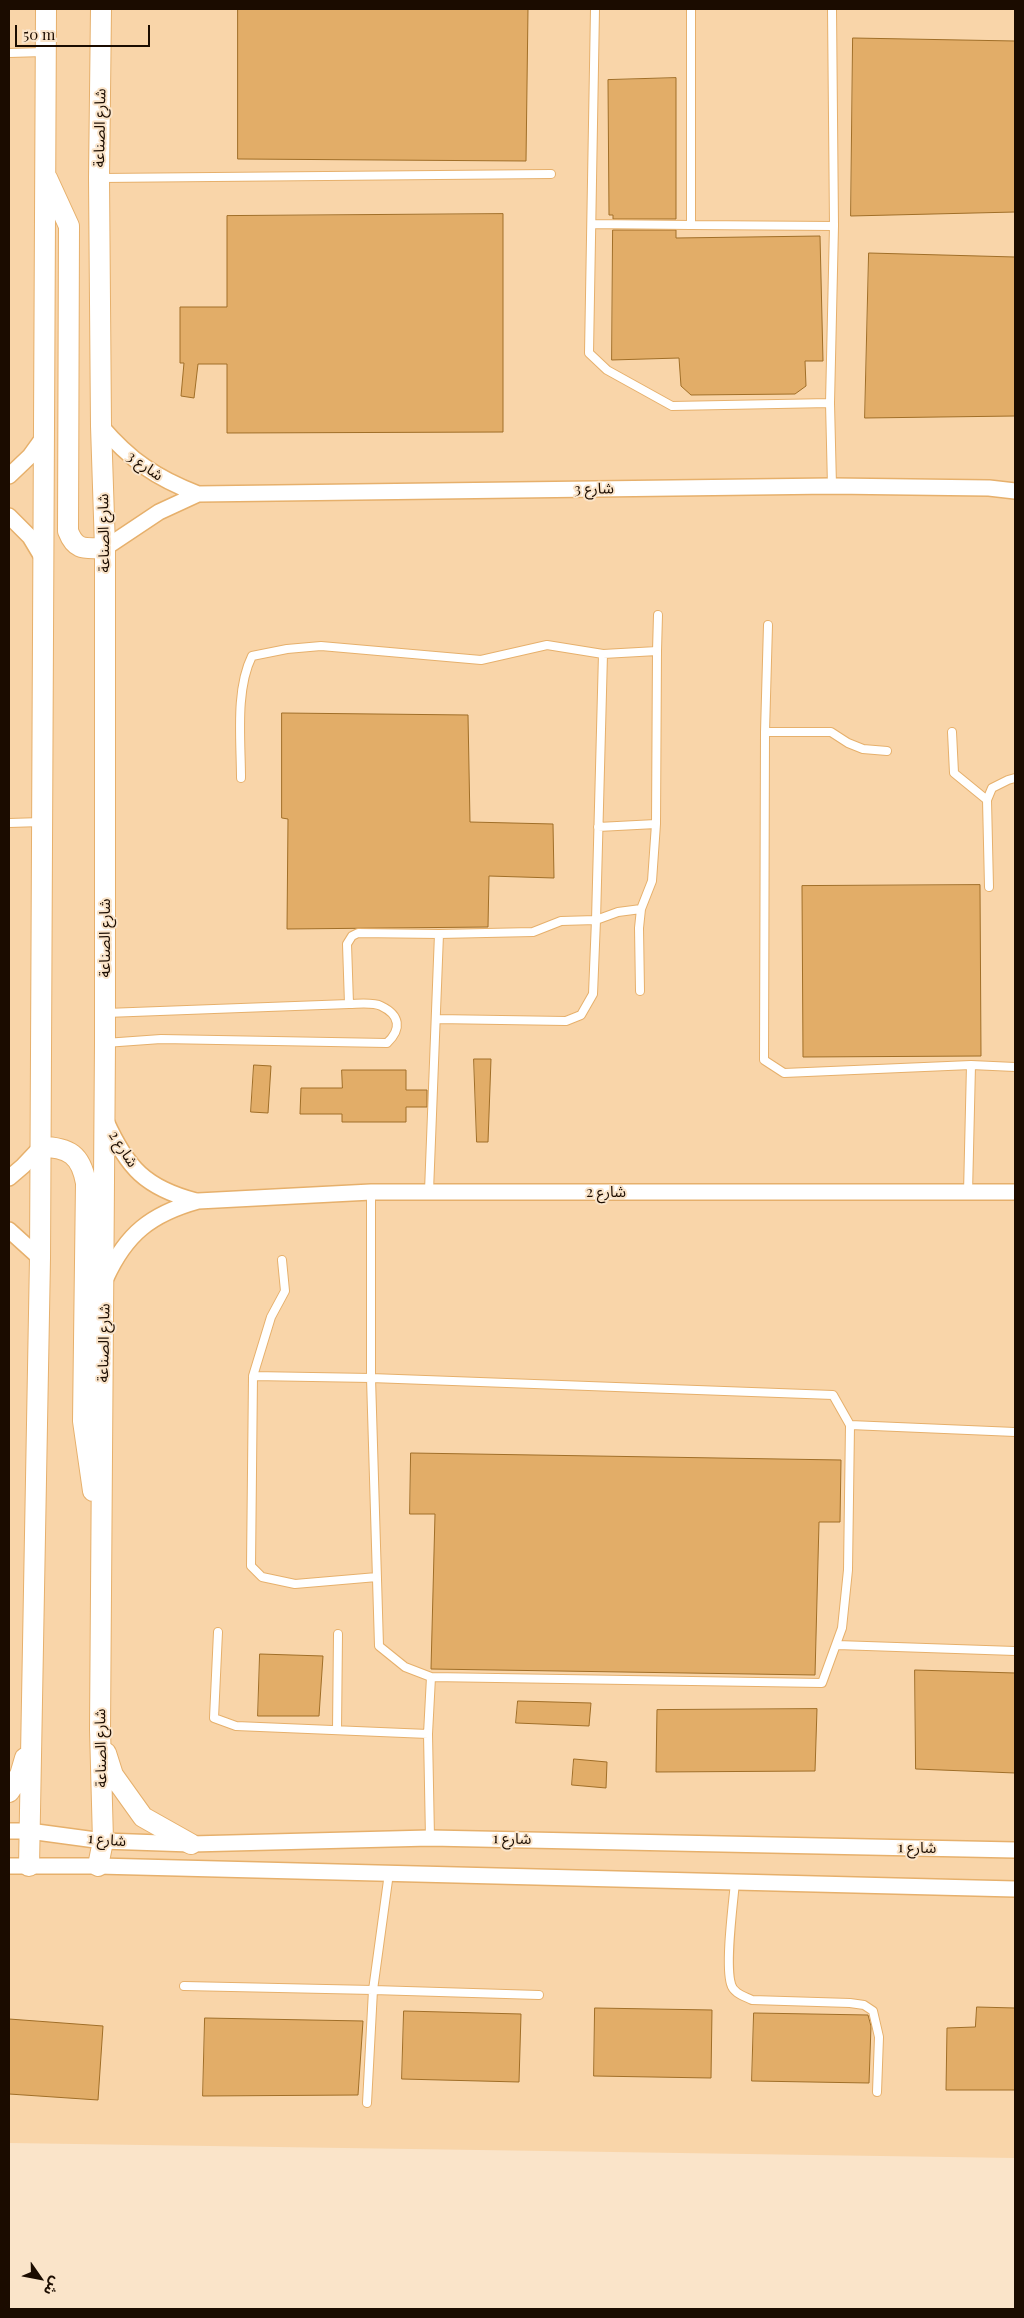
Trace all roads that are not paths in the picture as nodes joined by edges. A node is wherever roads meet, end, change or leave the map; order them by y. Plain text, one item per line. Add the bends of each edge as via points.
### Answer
1 (46, 9) edge
2 (101, 9) edge
3 (595, 9) edge
4 (691, 9) edge
5 (832, 9) edge
6 (46, 52) junction
7 (9, 53) edge
8 (44, 172) junction
9 (551, 174) dead end
10 (99, 178) junction
11 (592, 224) junction
12 (691, 225) junction
13 (834, 226) junction
14 (830, 403) junction
15 (101, 426) junction
16 (43, 438) junction
17 (9, 476) edge
18 (1015, 481) edge
19 (832, 486) junction
20 (989, 488) junction
21 (1015, 491) edge
22 (198, 494) junction
23 (9, 516) edge
24 (105, 548) junction
25 (42, 556) junction
26 (658, 615) dead end
27 (768, 625) dead end
28 (657, 651) junction
29 (603, 654) junction
30 (765, 732) junction
31 (952, 732) dead end
32 (887, 751) dead end
33 (241, 778) dead end
34 (1015, 778) edge
35 (988, 800) junction
36 (42, 822) junction
37 (9, 823) edge
38 (656, 824) junction
39 (598, 827) junction
40 (988, 887) dead end
41 (641, 909) junction
42 (596, 920) junction
43 (439, 934) junction
44 (640, 991) dead end
45 (350, 1004) junction
46 (105, 1013) junction
47 (436, 1019) junction
48 (105, 1043) junction
49 (971, 1065) junction
50 (1015, 1067) edge
51 (105, 1118) junction
52 (41, 1147) junction
53 (9, 1178) edge
54 (371, 1192) junction
55 (429, 1192) junction
56 (1015, 1192) edge
57 (968, 1193) junction
58 (198, 1201) junction
59 (9, 1230) edge
60 (40, 1258) junction
61 (282, 1260) dead end
62 (104, 1281) junction
63 (253, 1376) junction
64 (371, 1378) junction
65 (850, 1425) junction
66 (1015, 1432) edge
67 (102, 1525) junction
68 (376, 1578) junction
69 (218, 1632) dead end
70 (338, 1634) dead end
71 (837, 1645) junction
72 (1015, 1652) edge
73 (431, 1677) junction
74 (100, 1729) junction
75 (338, 1730) junction
76 (428, 1734) junction
77 (30, 1742) junction
78 (9, 1792) edge
79 (9, 1830) edge
80 (29, 1831) junction
81 (430, 1838) junction
82 (103, 1840) junction
83 (191, 1844) junction
84 (1015, 1850) edge
85 (19, 1866) edge
86 (98, 1866) junction
87 (389, 1873) junction
88 (734, 1882) junction
89 (1015, 1889) edge
90 (184, 1986) dead end
91 (373, 1990) junction
92 (539, 1995) dead end
93 (877, 2092) dead end
94 (367, 2103) dead end

1 - 6 street
2 - 10 street, شارع الصناعة
3 - 11 lane
4 - 12 lane
5 - 13 lane
6 - 7 lane
6 - 8 street
8 - 16 street
8 - 24 street via 69,226 68,532 73,542 82,548
9 - 10 lane
10 - 15 street, شارع الصناعة
11 - 12 lane
11 - 14 lane via 589,353 607,370 672,406
12 - 13 lane
13 - 14 lane
14 - 19 lane
15 - 22 street, شارع 3 via 120,449 144,468
15 - 24 street, شارع الصناعة
16 - 17 street
16 - 25 street
18 - 20 street, شارع 3
19 - 20 street, شارع 3
19 - 22 street, شارع 3
20 - 21 street, شارع 3
22 - 24 street, شارع 3 via 159,512
23 - 25 street via 30,537
24 - 46 street, شارع الصناعة
25 - 36 street
26 - 28 lane
27 - 30 lane
28 - 29 lane
28 - 38 lane
29 - 33 lane via 547,645 480,660 321,646 252,656 242,684
29 - 39 lane
30 - 32 lane via 831,732 863,749
30 - 49 lane via 764,1060 784,1073
31 - 35 lane via 954,773
34 - 35 lane via 992,788
35 - 40 lane
36 - 37 lane
36 - 52 street
38 - 39 lane
38 - 41 lane via 652,881
39 - 42 lane
41 - 42 lane via 618,912
41 - 44 lane via 638,928
42 - 43 lane via 560,921 532,932
42 - 47 lane via 593,994 581,1015 566,1021
43 - 45 lane via 358,933 352,936 347,944
43 - 47 lane
45 - 46 lane
45 - 48 lane via 380,1005 395,1018 396,1035 387,1043 161,1039
46 - 48 street, شارع الصناعة
47 - 55 lane
48 - 51 street, شارع الصناعة
49 - 50 lane
49 - 57 lane
51 - 58 street, شارع 2 via 127,1161 147,1180 171,1194
51 - 62 street, شارع الصناعة
52 - 53 street
52 - 60 street
52 - 67 street via 66,1150 76,1157 83,1168 86,1184 83,1421 90,1480
54 - 55 street, شارع 2
54 - 58 street, شارع 2
54 - 64 lane
55 - 57 street, شارع 2
56 - 57 street, شارع 2
58 - 62 street, شارع 2 via 173,1208 137,1231 115,1257
59 - 60 street
60 - 77 street
61 - 63 lane via 284,1291 271,1317
62 - 67 street, شارع الصناعة
63 - 64 lane
63 - 68 lane via 251,1566 262,1577 296,1584
64 - 65 lane via 833,1396
64 - 68 lane
65 - 66 lane
65 - 71 lane via 848,1570
67 - 74 street, شارع الصناعة
68 - 73 lane via 379,1646 405,1667
69 - 75 lane via 214,1718 236,1726
70 - 75 lane
71 - 72 lane
71 - 73 lane via 822,1683
73 - 76 lane
74 - 82 street, شارع الصناعة
74 - 83 street via 113,1775 143,1817
75 - 76 lane
76 - 81 lane
77 - 78 street via 20,1775
77 - 80 street
79 - 80 street, شارع 1
80 - 82 street, شارع 1
80 - 85 street
81 - 83 street, شارع 1
81 - 84 street, شارع 1
82 - 83 street, شارع 1
82 - 86 street, شارع الصناعة
85 - 86 street, شارع 1
86 - 87 street, شارع 1
87 - 88 street, شارع 1
87 - 91 lane
88 - 89 street, شارع 1
88 - 93 lane via 731,1986 752,2000 850,2002 873,2011 879,2037
90 - 91 lane
91 - 92 lane
91 - 94 lane

